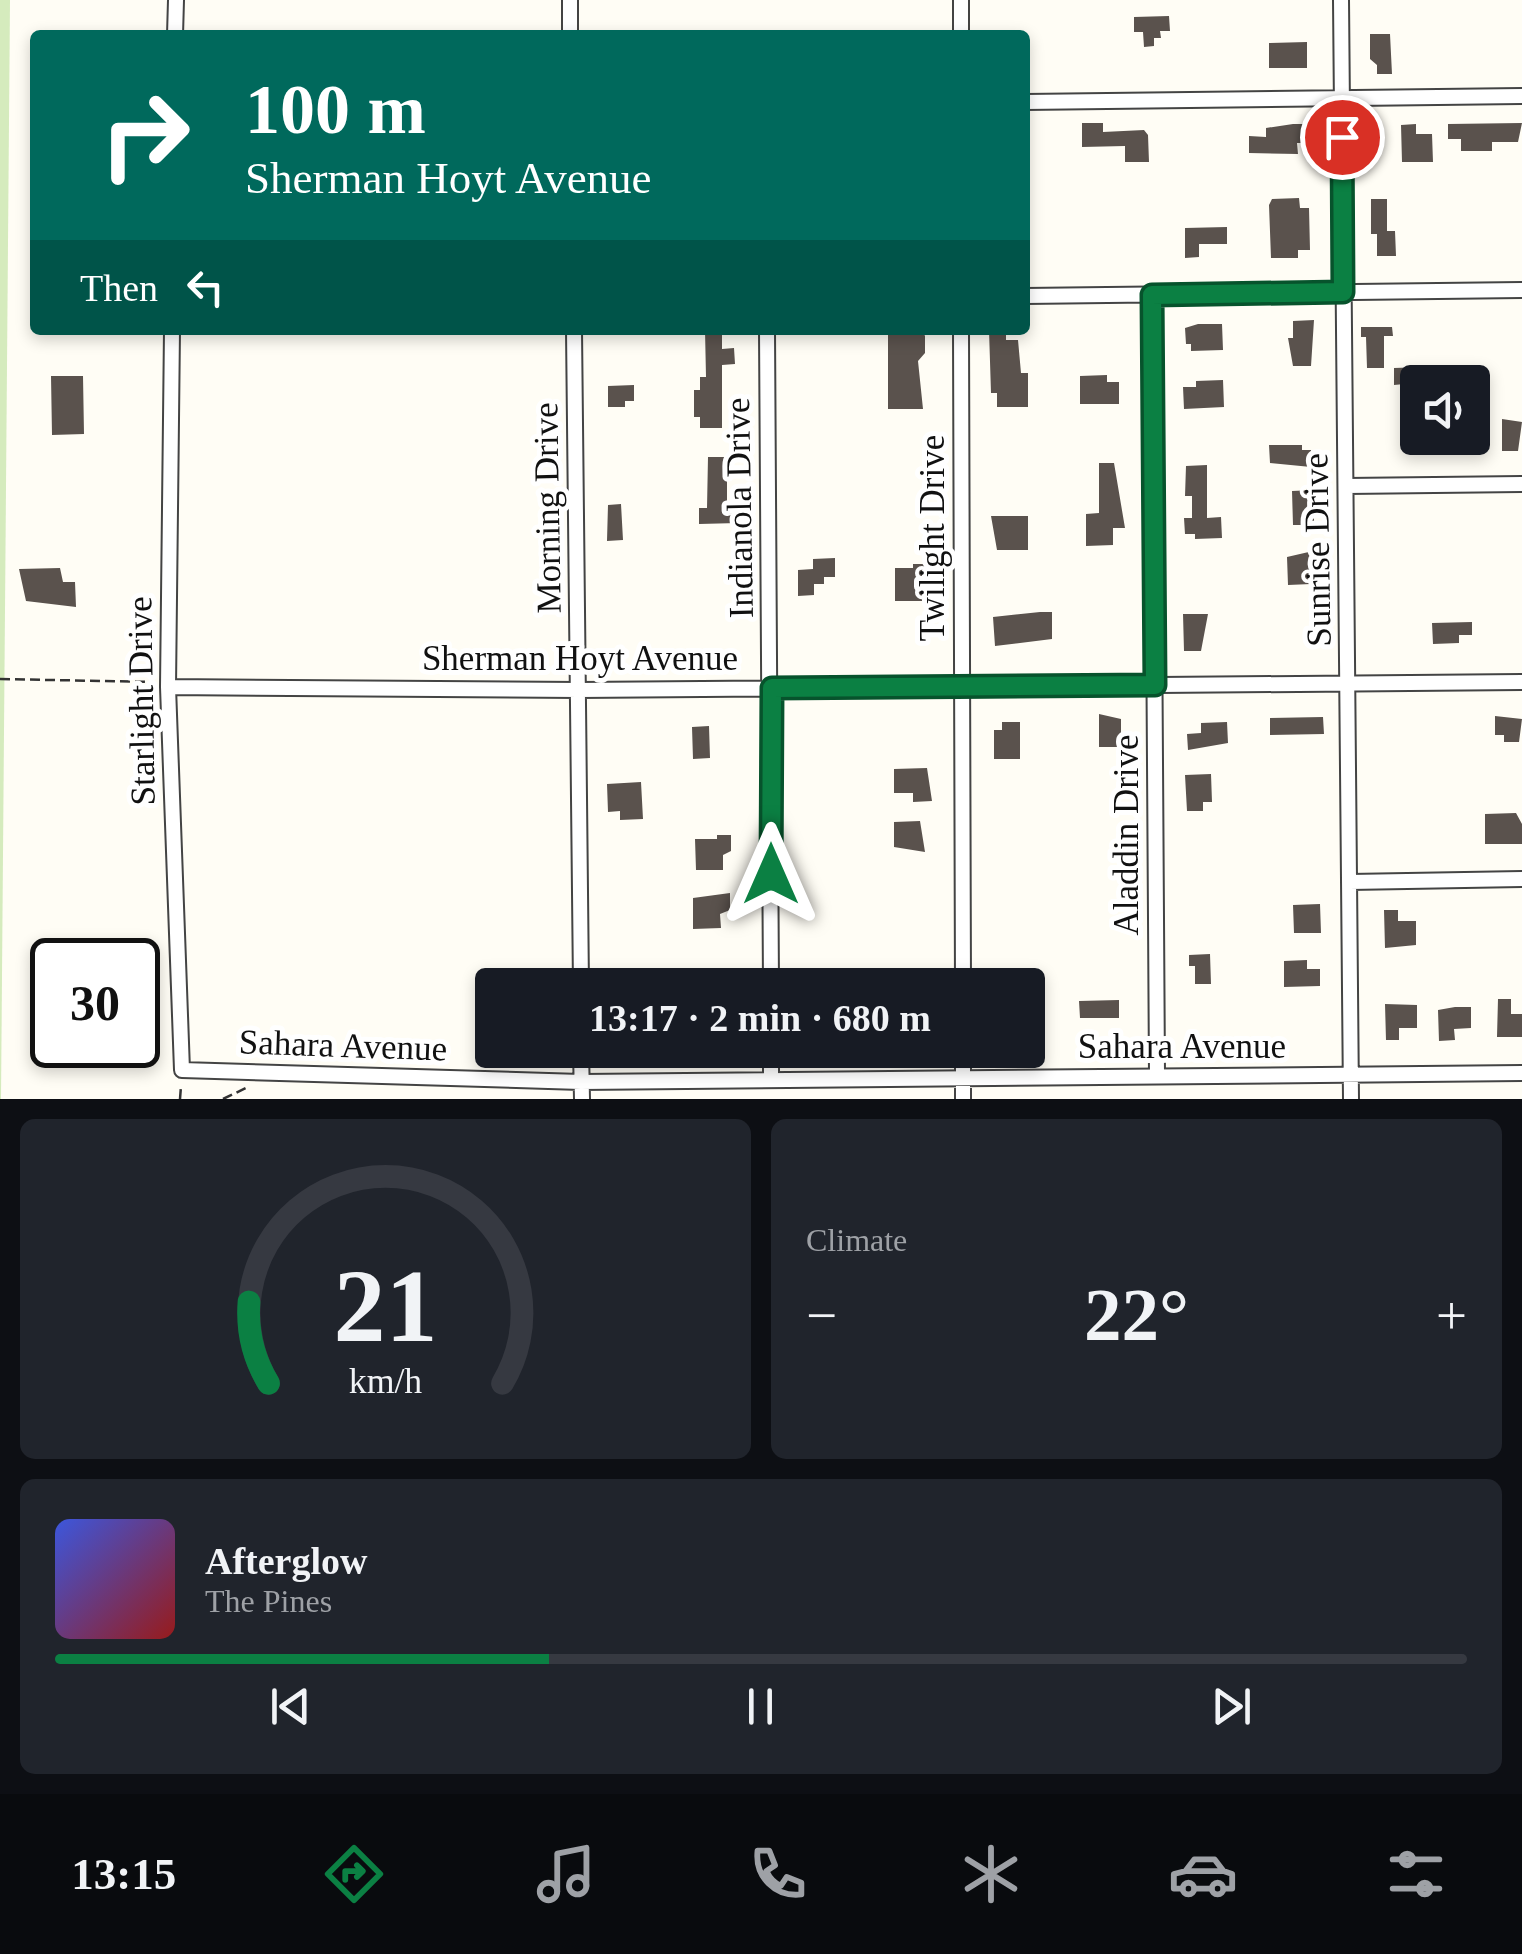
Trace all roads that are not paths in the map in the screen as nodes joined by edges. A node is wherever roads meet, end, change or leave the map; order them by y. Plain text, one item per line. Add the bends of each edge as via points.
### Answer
1 (176, 0) edge
2 (570, 0) edge
3 (961, 0) edge
4 (1341, 0) edge
5 (175, 30) edge
6 (570, 30) edge
7 (962, 30) edge
8 (1522, 96) edge
9 (1341, 99) junction
10 (1030, 102) edge
11 (1522, 290) edge
12 (1343, 292) junction
13 (1152, 295) junction
14 (1030, 296) edge
15 (172, 335) edge
16 (574, 335) edge
17 (767, 335) edge
18 (961, 335) edge
19 (1522, 484) edge
20 (1347, 486) junction
21 (1522, 682) edge
22 (1349, 684) junction
23 (1155, 685) junction
24 (962, 686) junction
25 (168, 687) junction
26 (772, 688) junction
27 (579, 690) junction
28 (1522, 879) edge
29 (1350, 882) junction
30 (581, 968) edge
31 (771, 968) edge
32 (963, 968) edge
33 (582, 1068) edge
34 (771, 1068) edge
35 (963, 1068) edge
36 (182, 1070) joint
37 (1522, 1073) edge
38 (1351, 1075) junction
39 (1157, 1076) junction
40 (963, 1078) junction
41 (771, 1080) junction
42 (582, 1082) junction
43 (582, 1099) edge
44 (964, 1099) edge
45 (1351, 1099) edge

1 - 5 street
2 - 6 street
3 - 7 street
4 - 9 street, Sunrise Drive
8 - 9 street
9 - 10 street
9 - 12 street, Sunrise Drive
11 - 12 street
12 - 13 street
12 - 20 street, Sunrise Drive
13 - 14 street
13 - 23 street, Aladdin Drive
15 - 25 street, Starlight Drive
16 - 27 street, Morning Drive
17 - 26 street, Indianola Drive
18 - 24 street, Twilight Drive
19 - 20 street
20 - 22 street, Sunrise Drive
21 - 22 street, Sherman Hoyt Avenue
22 - 23 street, Sherman Hoyt Avenue
22 - 29 street, Sunrise Drive
23 - 24 street, Sherman Hoyt Avenue
23 - 39 street, Aladdin Drive
24 - 26 street, Sherman Hoyt Avenue
24 - 32 street, Twilight Drive
25 - 27 street, Sherman Hoyt Avenue
25 - 36 street, Starlight Drive
26 - 27 street, Sherman Hoyt Avenue
26 - 31 street, Indianola Drive
27 - 30 street, Morning Drive
28 - 29 street
29 - 38 street, Sunrise Drive
33 - 42 street
34 - 41 street
35 - 40 street
36 - 42 street, Sahara Avenue
37 - 38 street, Sahara Avenue
38 - 39 street, Sahara Avenue
38 - 45 street, Sunrise Drive
39 - 40 street, Sahara Avenue
40 - 41 street, Sahara Avenue
40 - 44 street
41 - 42 street, Sahara Avenue
42 - 43 street

